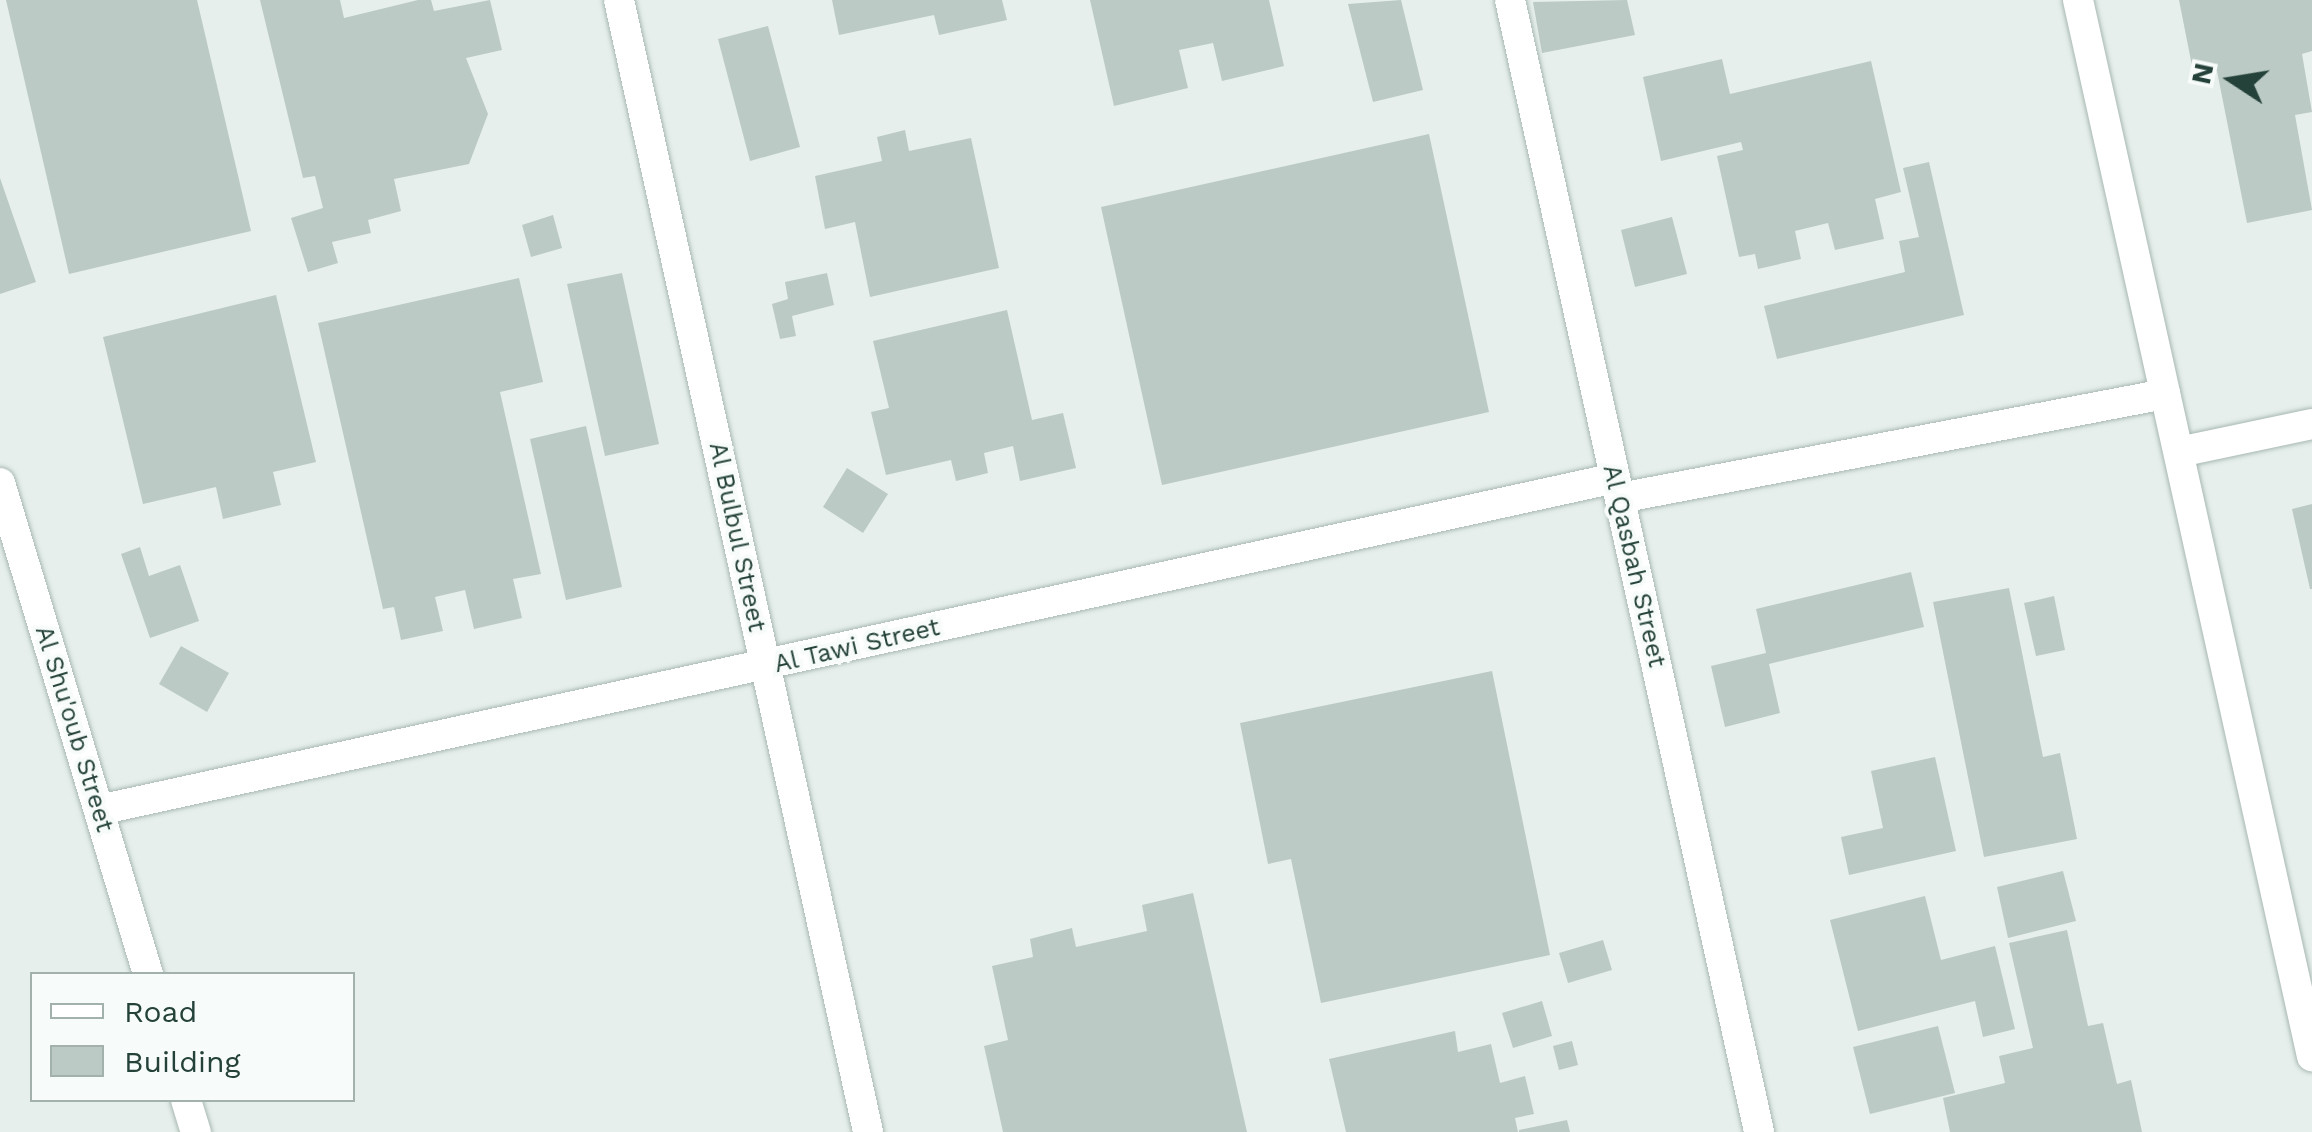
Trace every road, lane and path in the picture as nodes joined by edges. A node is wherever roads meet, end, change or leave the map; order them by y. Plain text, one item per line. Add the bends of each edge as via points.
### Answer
1 (619, 0) edge
2 (1510, 0) edge
3 (2078, 0) edge
4 (2165, 394) junction
5 (2312, 424) edge
6 (2178, 452) junction
7 (0, 483) edge
8 (1617, 488) junction
9 (766, 667) junction
10 (99, 810) junction
11 (147, 972) edge
12 (2312, 1056) edge
13 (187, 1102) edge
14 (196, 1132) edge
15 (868, 1132) edge
16 (1758, 1132) edge

1 - 9 street, Al Bulbul Street
2 - 8 street, Al Qasbah Street
3 - 4 street
4 - 6 street
4 - 8 street, Al Tawi Street
5 - 6 street
6 - 12 street
7 - 10 street, Al Shu'oub Street
8 - 9 street, Al Tawi Street
8 - 16 street, Al Qasbah Street
9 - 10 street, Al Tawi Street
9 - 15 street, Al Bulbul Street
10 - 11 street, Al Shu'oub Street
13 - 14 street

